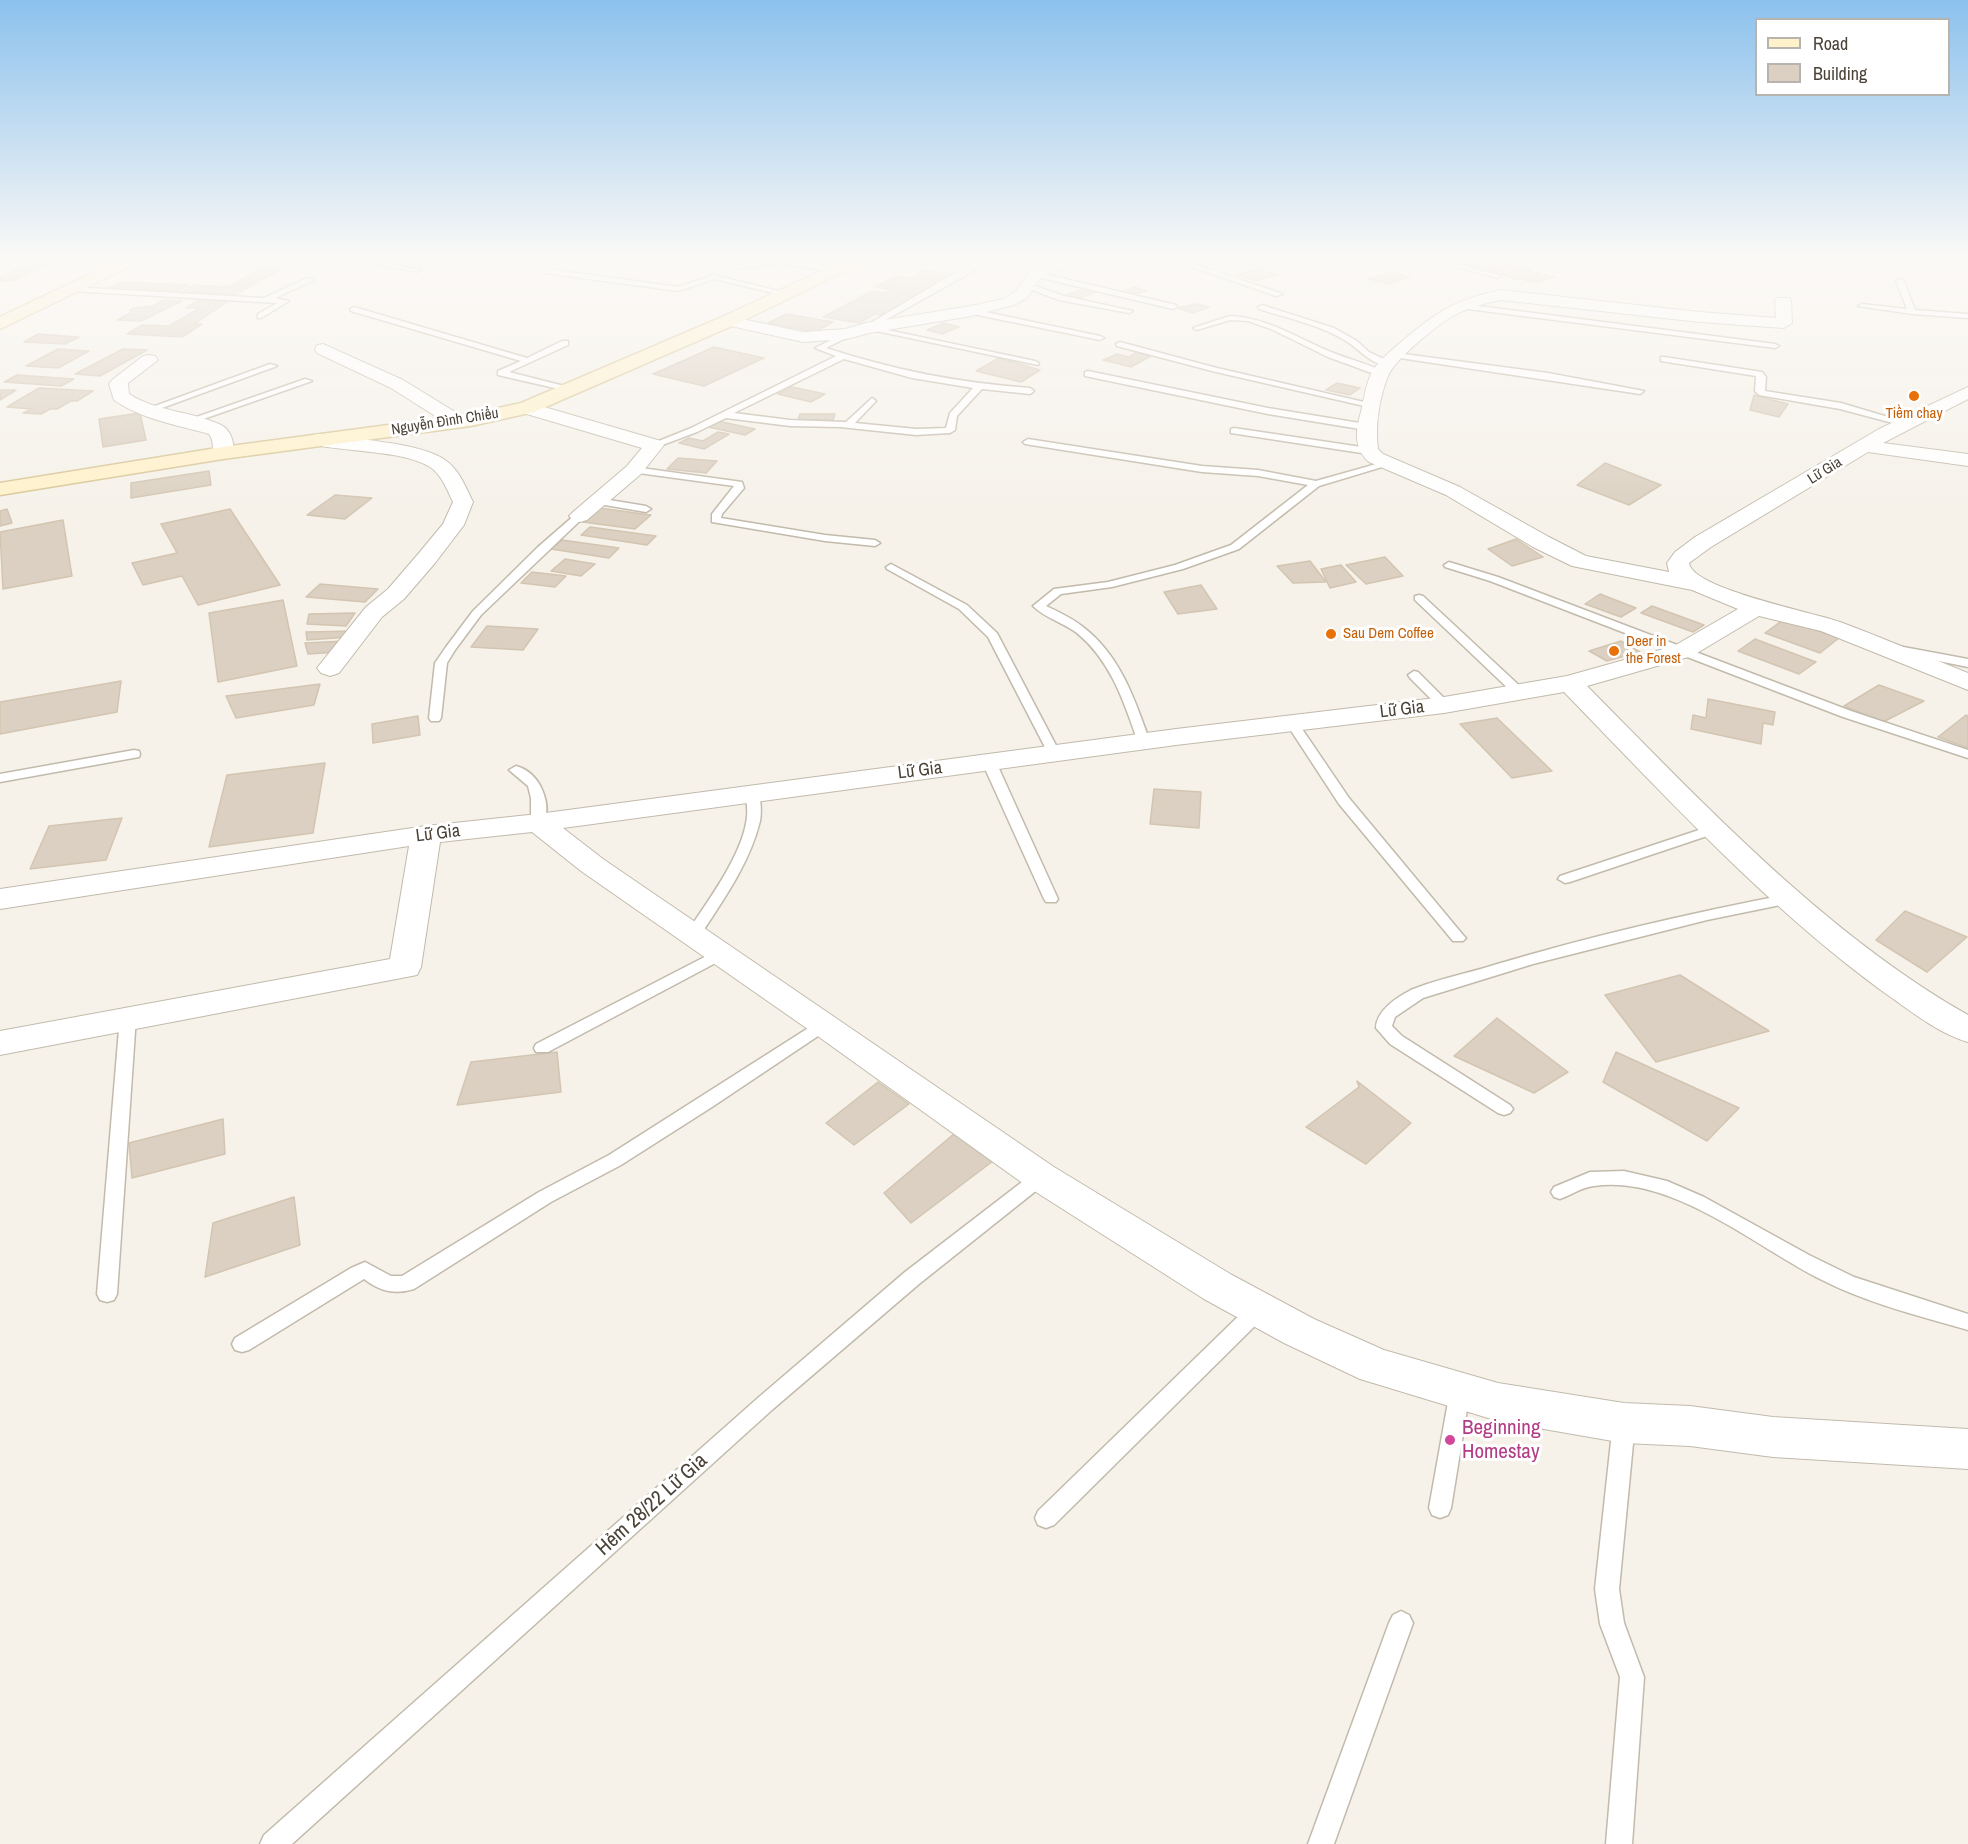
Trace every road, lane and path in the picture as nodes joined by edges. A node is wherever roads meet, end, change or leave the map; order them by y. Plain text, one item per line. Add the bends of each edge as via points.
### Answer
1 (473, 344) edge
2 (563, 344) edge
3 (675, 344) edge
4 (827, 344) edge
5 (944, 344) edge
6 (1120, 344) dead end
7 (1309, 344) edge
8 (1355, 344) edge
9 (1410, 344) edge
10 (1757, 344) edge
11 (1775, 346) dead end
12 (323, 349) dead end
13 (843, 356) junction
14 (1664, 359) dead end
15 (149, 360) dead end
16 (527, 360) junction
17 (1035, 363) dead end
18 (1388, 364) junction
19 (273, 366) dead end
20 (1088, 374) dead end
21 (308, 381) dead end
22 (979, 387) junction
23 (573, 389) junction
24 (1030, 391) dead end
25 (1640, 391) dead end
26 (1968, 393) edge
27 (872, 400) dead end
28 (1372, 405) junction
29 (527, 408) junction
30 (148, 410) junction
31 (726, 415) junction
32 (189, 421) junction
33 (458, 422) junction
34 (1904, 423) junction
35 (848, 425) junction
36 (1366, 427) junction
37 (1234, 431) dead end
38 (318, 440) junction
39 (1028, 442) dead end
40 (654, 445) junction
41 (1865, 446) junction
42 (1368, 451) junction
43 (224, 453) junction
44 (1968, 460) edge
45 (1387, 464) junction
46 (634, 470) junction
47 (1316, 484) junction
48 (0, 489) edge
49 (597, 501) junction
50 (646, 509) dead end
51 (580, 516) joint
52 (875, 543) dead end
53 (1449, 565) dead end
54 (891, 567) dead end
55 (1691, 583) junction
56 (1419, 598) dead end
57 (1756, 608) junction
58 (1880, 647) junction
59 (1683, 651) junction
60 (1968, 663) edge
61 (330, 668) dead end
62 (1414, 675) dead end
63 (1968, 682) edge
64 (1570, 683) junction
65 (1519, 692) junction
66 (1444, 705) junction
67 (435, 718) dead end
68 (1292, 723) junction
69 (1144, 741) junction
70 (1054, 753) junction
71 (134, 754) dead end
72 (1968, 754) edge
73 (989, 762) junction
74 (516, 770) dead end
75 (0, 778) edge
76 (753, 793) junction
77 (538, 823) junction
78 (1714, 829) junction
79 (426, 835) junction
80 (1566, 879) dead end
81 (0, 899) edge
82 (1052, 899) dead end
83 (1790, 899) junction
84 (1458, 938) dead end
85 (707, 944) junction
86 (128, 1017) junction
87 (824, 1024) junction
88 (1968, 1030) edge
89 (0, 1043) edge
90 (542, 1048) dead end
91 (1504, 1109) dead end
92 (1041, 1177) junction
93 (1560, 1192) dead end
94 (106, 1294) dead end
95 (1259, 1309) junction
96 (1968, 1322) edge
97 (243, 1344) dead end
98 (1460, 1391) junction
99 (1624, 1423) junction
100 (1968, 1449) edge
101 (1440, 1508) dead end
102 (1046, 1518) dead end
103 (1401, 1623) dead end
104 (273, 1844) edge
105 (1321, 1844) edge
106 (1619, 1844) edge

1 - 16 lane
2 - 16 lane
3 - 23 main road, Nguyễn Đình Chiểu
4 - 13 lane via 819,348
5 - 17 lane
6 - 28 lane
7 - 18 lane via 1331,355
8 - 18 lane
9 - 18 street
10 - 11 lane
12 - 33 street via 397,384
13 - 22 lane
13 - 31 lane
14 - 34 lane via 1759,374 1759,392 1842,406
15 - 30 street via 118,384 120,396
16 - 23 lane via 501,373
18 - 25 lane via 1548,376
18 - 28 street
19 - 30 lane
20 - 36 lane
21 - 32 lane
22 - 24 lane
22 - 35 lane via 953,415 950,430 916,432
23 - 29 main road, Nguyễn Đình Chiểu
26 - 34 street, Lữ Gia
27 - 35 lane
28 - 36 street
29 - 33 main road, Nguyễn Đình Chiểu
29 - 40 street
30 - 32 street
31 - 35 lane
31 - 40 lane
32 - 43 street via 216,430 224,440
33 - 38 main road, Nguyễn Đình Chiểu
34 - 41 street, Lữ Gia
36 - 42 street
37 - 42 lane
38 - 43 main road, Nguyễn Đình Chiểu
38 - 61 street via 436,462 453,480 463,502 453,525 427,558 396,594 374,612
39 - 47 lane
40 - 46 street
41 - 44 street
41 - 55 street, Lữ Gia via 1685,556 1677,568
42 - 45 street
43 - 48 main road, Nguyễn Đình Chiểu
45 - 47 lane
45 - 55 street via 1452,491 1580,561
46 - 49 street
46 - 52 lane via 739,484 716,520
47 - 69 lane via 1235,547 1179,567 1058,591 1039,606 1080,630 1108,658
49 - 50 lane
49 - 51 street
51 - 67 lane via 477,613 450,649 441,663
53 - 59 lane
54 - 70 lane via 963,607 993,635
55 - 57 street
56 - 65 lane
57 - 58 street via 1829,627
57 - 59 street, Lữ Gia
58 - 60 lane
58 - 63 street
59 - 64 street, Lữ Gia
59 - 72 lane via 1846,714
62 - 66 lane
64 - 65 street, Lữ Gia
64 - 78 street
65 - 66 street, Lữ Gia
66 - 68 street, Lữ Gia
68 - 69 street, Lữ Gia
68 - 84 lane via 1344,801
69 - 70 street, Lữ Gia
70 - 73 street, Lữ Gia
71 - 75 lane
73 - 76 street, Lữ Gia
73 - 82 lane
74 - 77 lane via 535,784
76 - 77 street, Lữ Gia
76 - 85 lane via 753,819 718,896
77 - 79 street, Lữ Gia
77 - 85 street
78 - 80 lane
78 - 83 street
79 - 81 street, Lữ Gia
79 - 86 street via 405,967
83 - 88 street via 1862,961 1921,1003
83 - 91 lane via 1707,915 1529,960 1417,994 1389,1013 1384,1028 1396,1040
85 - 87 street
85 - 90 lane
86 - 89 street
86 - 94 lane
87 - 92 street
87 - 97 lane via 635,1147 545,1197 407,1283 394,1286 365,1270
92 - 95 street
92 - 104 lane, Hẻm 28/22 Lữ Gia via 912,1278 766,1403
93 - 96 lane via 1595,1177 1663,1186 1856,1287
95 - 98 street via 1375,1366
95 - 102 lane
98 - 99 street via 1498,1402
98 - 101 lane
99 - 100 street
99 - 106 lane via 1608,1589 1612,1624 1632,1677
103 - 105 lane

